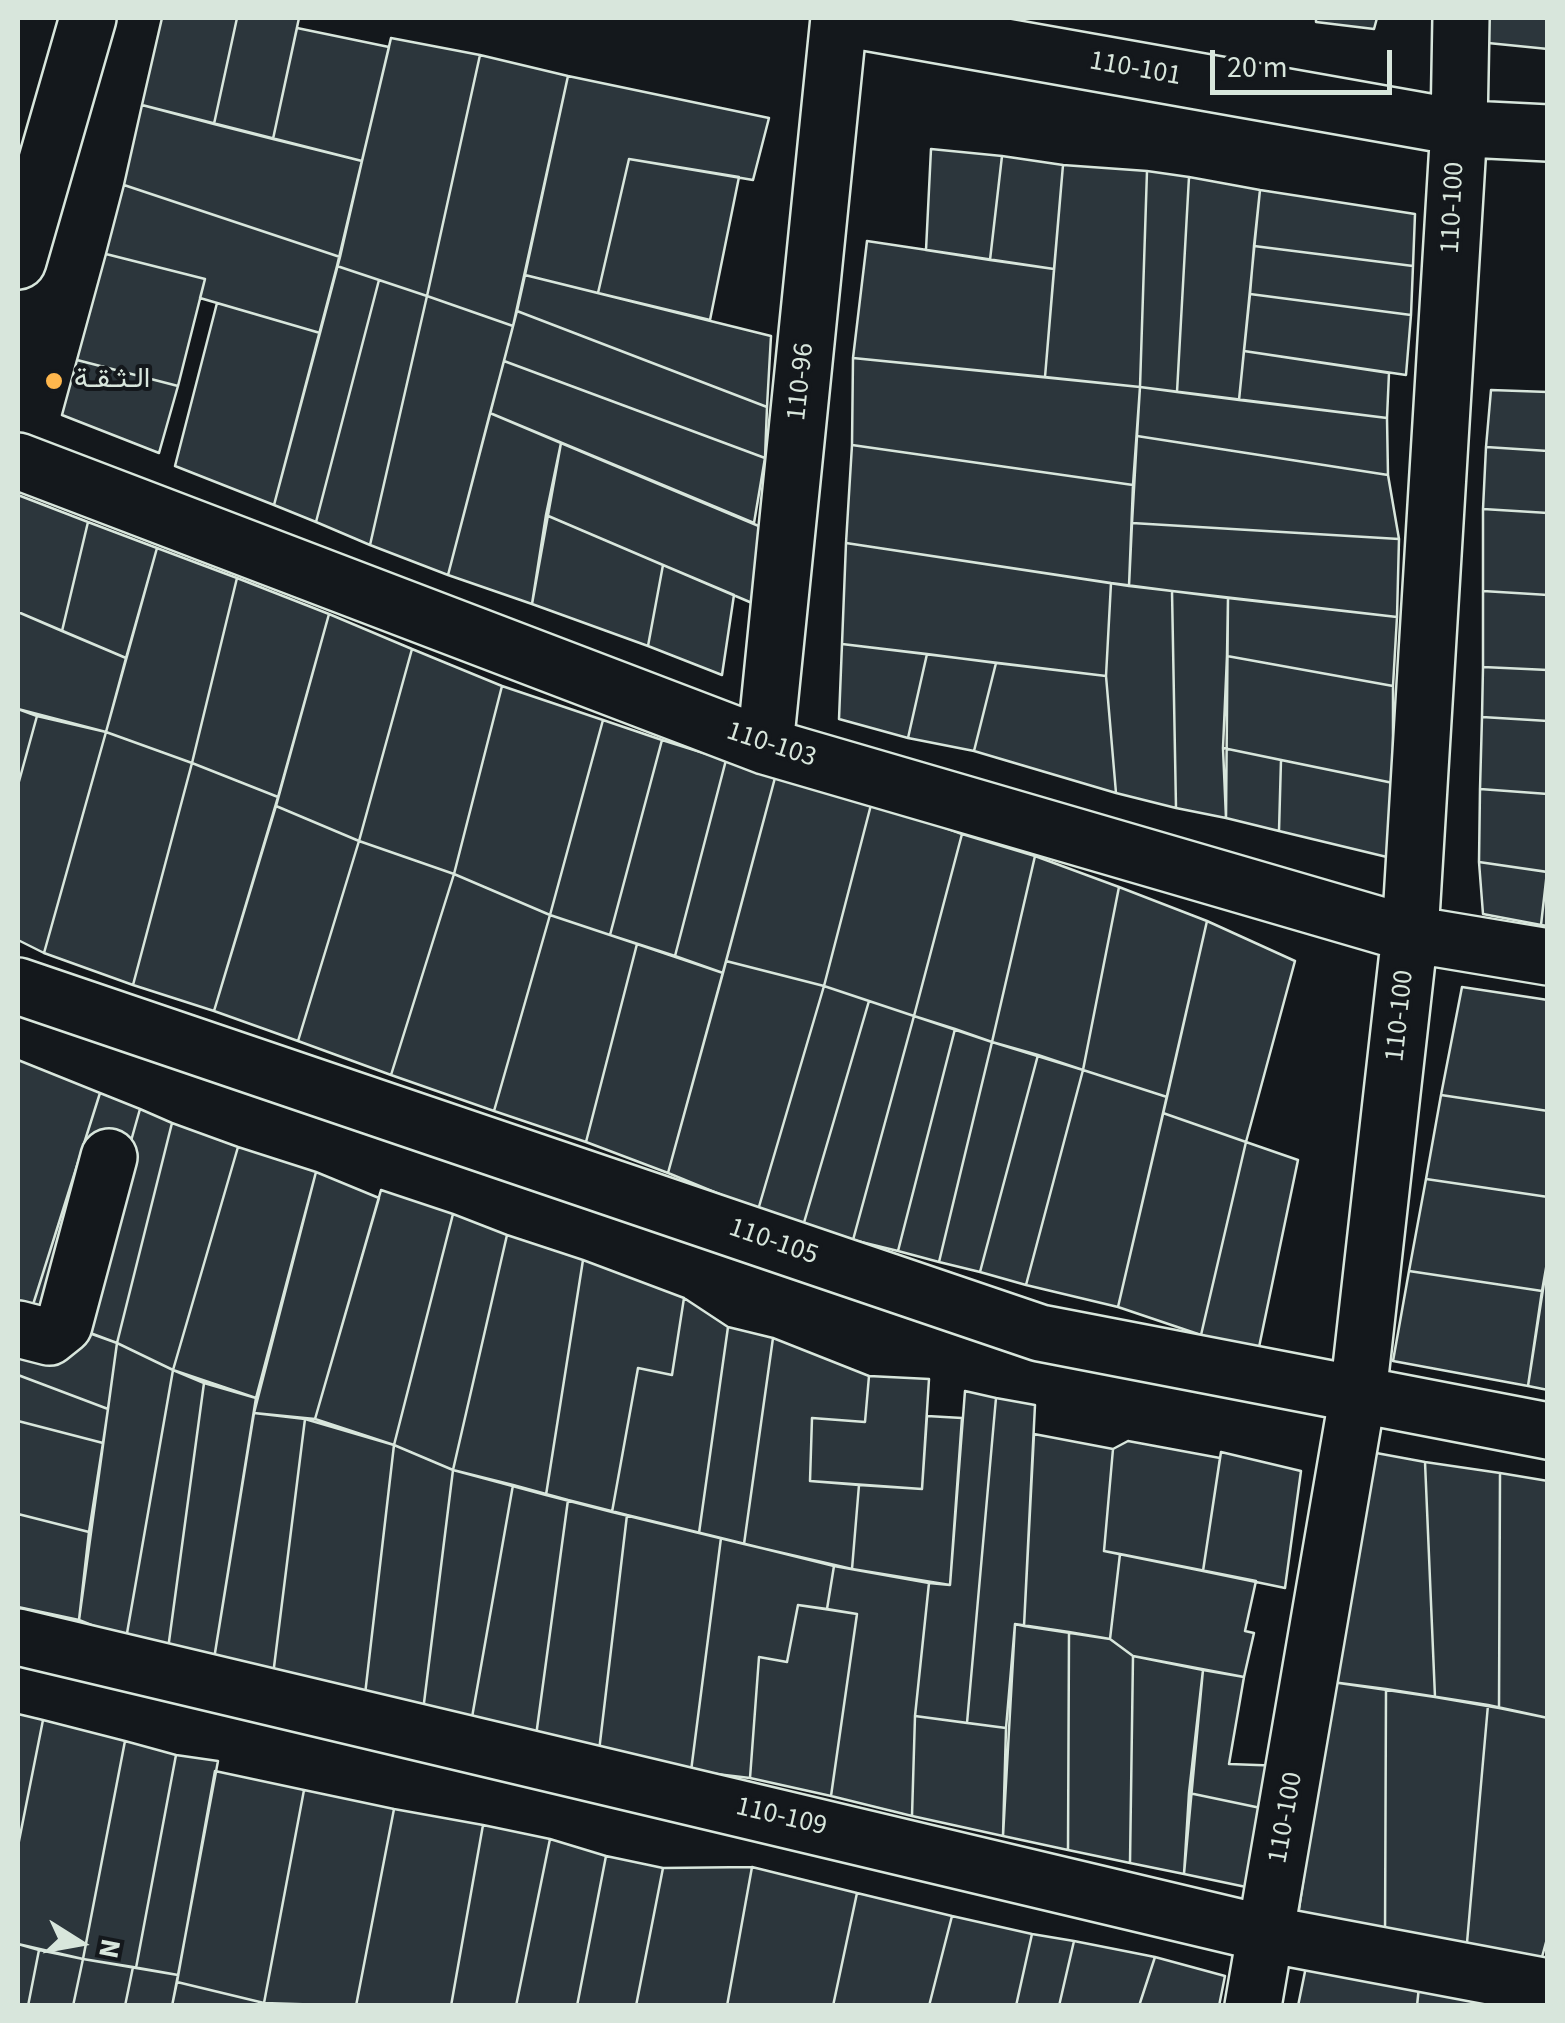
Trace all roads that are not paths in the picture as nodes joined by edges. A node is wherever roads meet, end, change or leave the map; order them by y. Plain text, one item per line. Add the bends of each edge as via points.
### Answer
1 (88, 18) edge
2 (840, 18) edge
3 (1461, 18) edge
4 (1459, 127) junction
5 (1548, 133) edge
6 (18, 261) edge
7 (18, 460) edge
8 (765, 746) junction
9 (1410, 934) junction
10 (1548, 958) edge
11 (18, 986) edge
12 (109, 1157) dead end
13 (18, 1329) edge
14 (1358, 1394) junction
15 (1548, 1431) edge
16 (18, 1636) edge
17 (1268, 1934) junction
18 (1547, 1984) edge
19 (1253, 2006) edge

1 - 6 street
2 - 4 street, 110-101
2 - 8 street, 110-96
3 - 4 street, 110-100
4 - 5 street, 110-101
4 - 9 street, 110-100
7 - 8 street, 110-103
8 - 9 street, 110-103
9 - 10 street, 110-103
9 - 14 street, 110-100
11 - 14 street, 110-105 via 1040,1334
12 - 13 street via 64,1325 49,1337
14 - 15 street, 110-105
14 - 17 street, 110-100
16 - 17 street, 110-109
17 - 18 street, 110-109
17 - 19 street, 110-100

